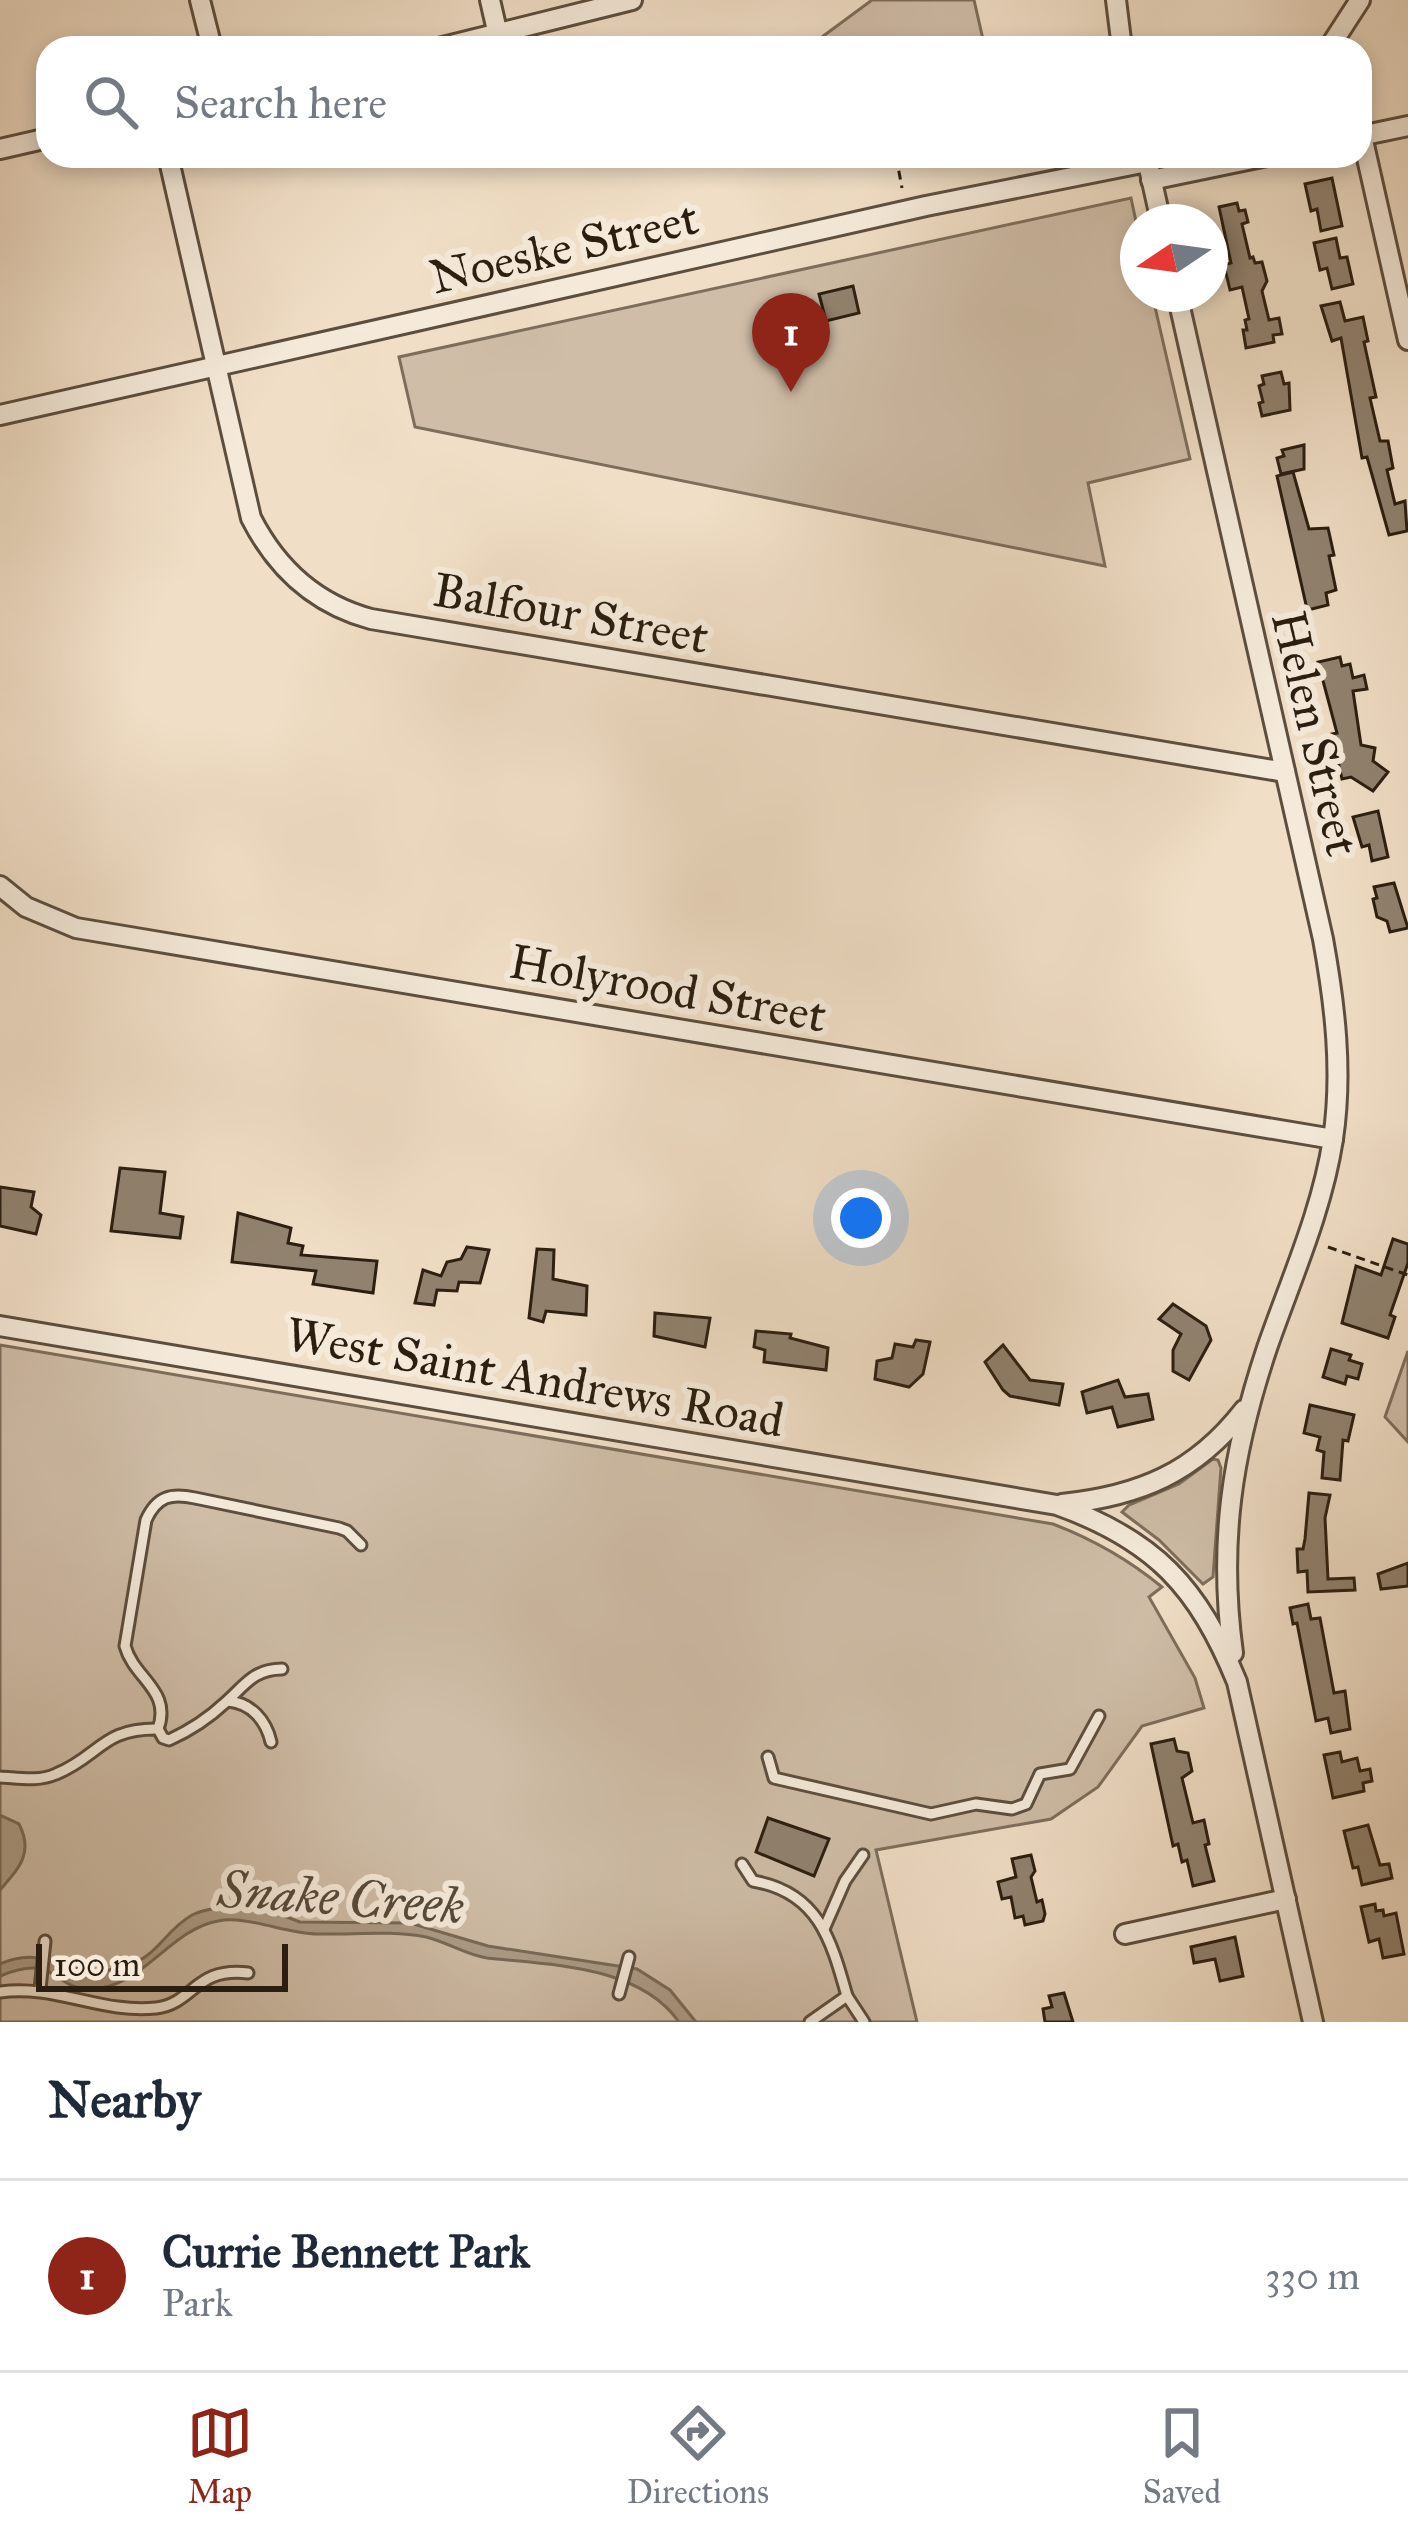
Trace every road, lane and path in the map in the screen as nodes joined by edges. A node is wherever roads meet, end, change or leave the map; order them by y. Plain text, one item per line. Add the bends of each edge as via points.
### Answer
1 (200, 0) edge
2 (490, 0) edge
3 (632, 0) edge
4 (1116, 0) edge
5 (1360, 0) edge
6 (498, 34) junction
7 (209, 36) edge
8 (490, 36) edge
9 (1120, 36) edge
10 (1337, 36) edge
11 (1408, 126) edge
12 (1372, 134) edge
13 (36, 141) edge
14 (0, 149) edge
15 (171, 168) edge
16 (898, 168) edge
17 (1137, 168) edge
18 (1148, 168) edge
19 (1368, 168) edge
20 (902, 188) dead end
21 (1157, 204) edge
22 (1181, 312) edge
23 (1408, 340) edge
24 (215, 366) junction
25 (0, 415) edge
26 (1285, 772) junction
27 (0, 886) edge
28 (1333, 1139) junction
29 (1328, 1246) dead end
30 (1408, 1275) edge
31 (0, 1326) edge
32 (1250, 1402) junction
33 (1057, 1505) junction
34 (361, 1545) dead end
35 (282, 1669) dead end
36 (1238, 1682) junction
37 (228, 1701) junction
38 (1099, 1716) dead end
39 (158, 1729) junction
40 (271, 1742) dead end
41 (768, 1757) dead end
42 (0, 1777) edge
43 (862, 1855) dead end
44 (742, 1864) dead end
45 (1286, 1899) junction
46 (824, 1929) junction
47 (1125, 1934) dead end
48 (44, 1946) dead end
49 (628, 1961) dead end
50 (248, 1973) dead end
51 (40, 1989) junction
52 (0, 1992) edge
53 (620, 1994) dead end
54 (847, 1996) junction
55 (810, 2022) edge
56 (864, 2022) edge
57 (1313, 2022) edge

1 - 7 street
2 - 6 street
3 - 6 street
4 - 9 street
5 - 10 street
6 - 8 street
11 - 12 street
13 - 14 street
15 - 24 street, Balfour Street
16 - 20 path
17 - 24 street, Noeske Street via 926,206
18 - 21 street
19 - 23 street
22 - 26 street, Helen Street
24 - 25 street, Noeske Street
24 - 26 street, Balfour Street via 243,493 262,540 297,581 353,614
26 - 28 street, Helen Street via 1331,986
27 - 28 street, Holyrood Street via 76,928
28 - 32 street, Helen Street
29 - 30 path
31 - 33 street, West Saint Andrews Road
32 - 33 street, West Saint Andrews Road via 1211,1446 1159,1481 1110,1499
32 - 36 street, Helen Street via 1226,1537
33 - 36 street, West Saint Andrews Road via 1125,1534 1169,1568 1197,1600
34 - 39 lane via 347,1531 195,1498 171,1495 156,1503 146,1520 125,1646 161,1701
35 - 37 lane via 248,1679
36 - 45 street, West Saint Andrews Road
37 - 39 lane via 170,1740
37 - 40 lane via 254,1712
38 - 41 lane via 1070,1769 1040,1774 1027,1804 1012,1809 976,1804 931,1814 884,1804 775,1778
39 - 42 lane via 117,1734 53,1776
43 - 46 lane
44 - 46 lane via 753,1881 807,1905
45 - 47 street
45 - 57 street, West Saint Andrews Road
46 - 54 lane
48 - 51 lane
49 - 53 lane
50 - 51 lane via 214,1974 151,2008
51 - 52 lane
54 - 55 lane
54 - 56 lane

